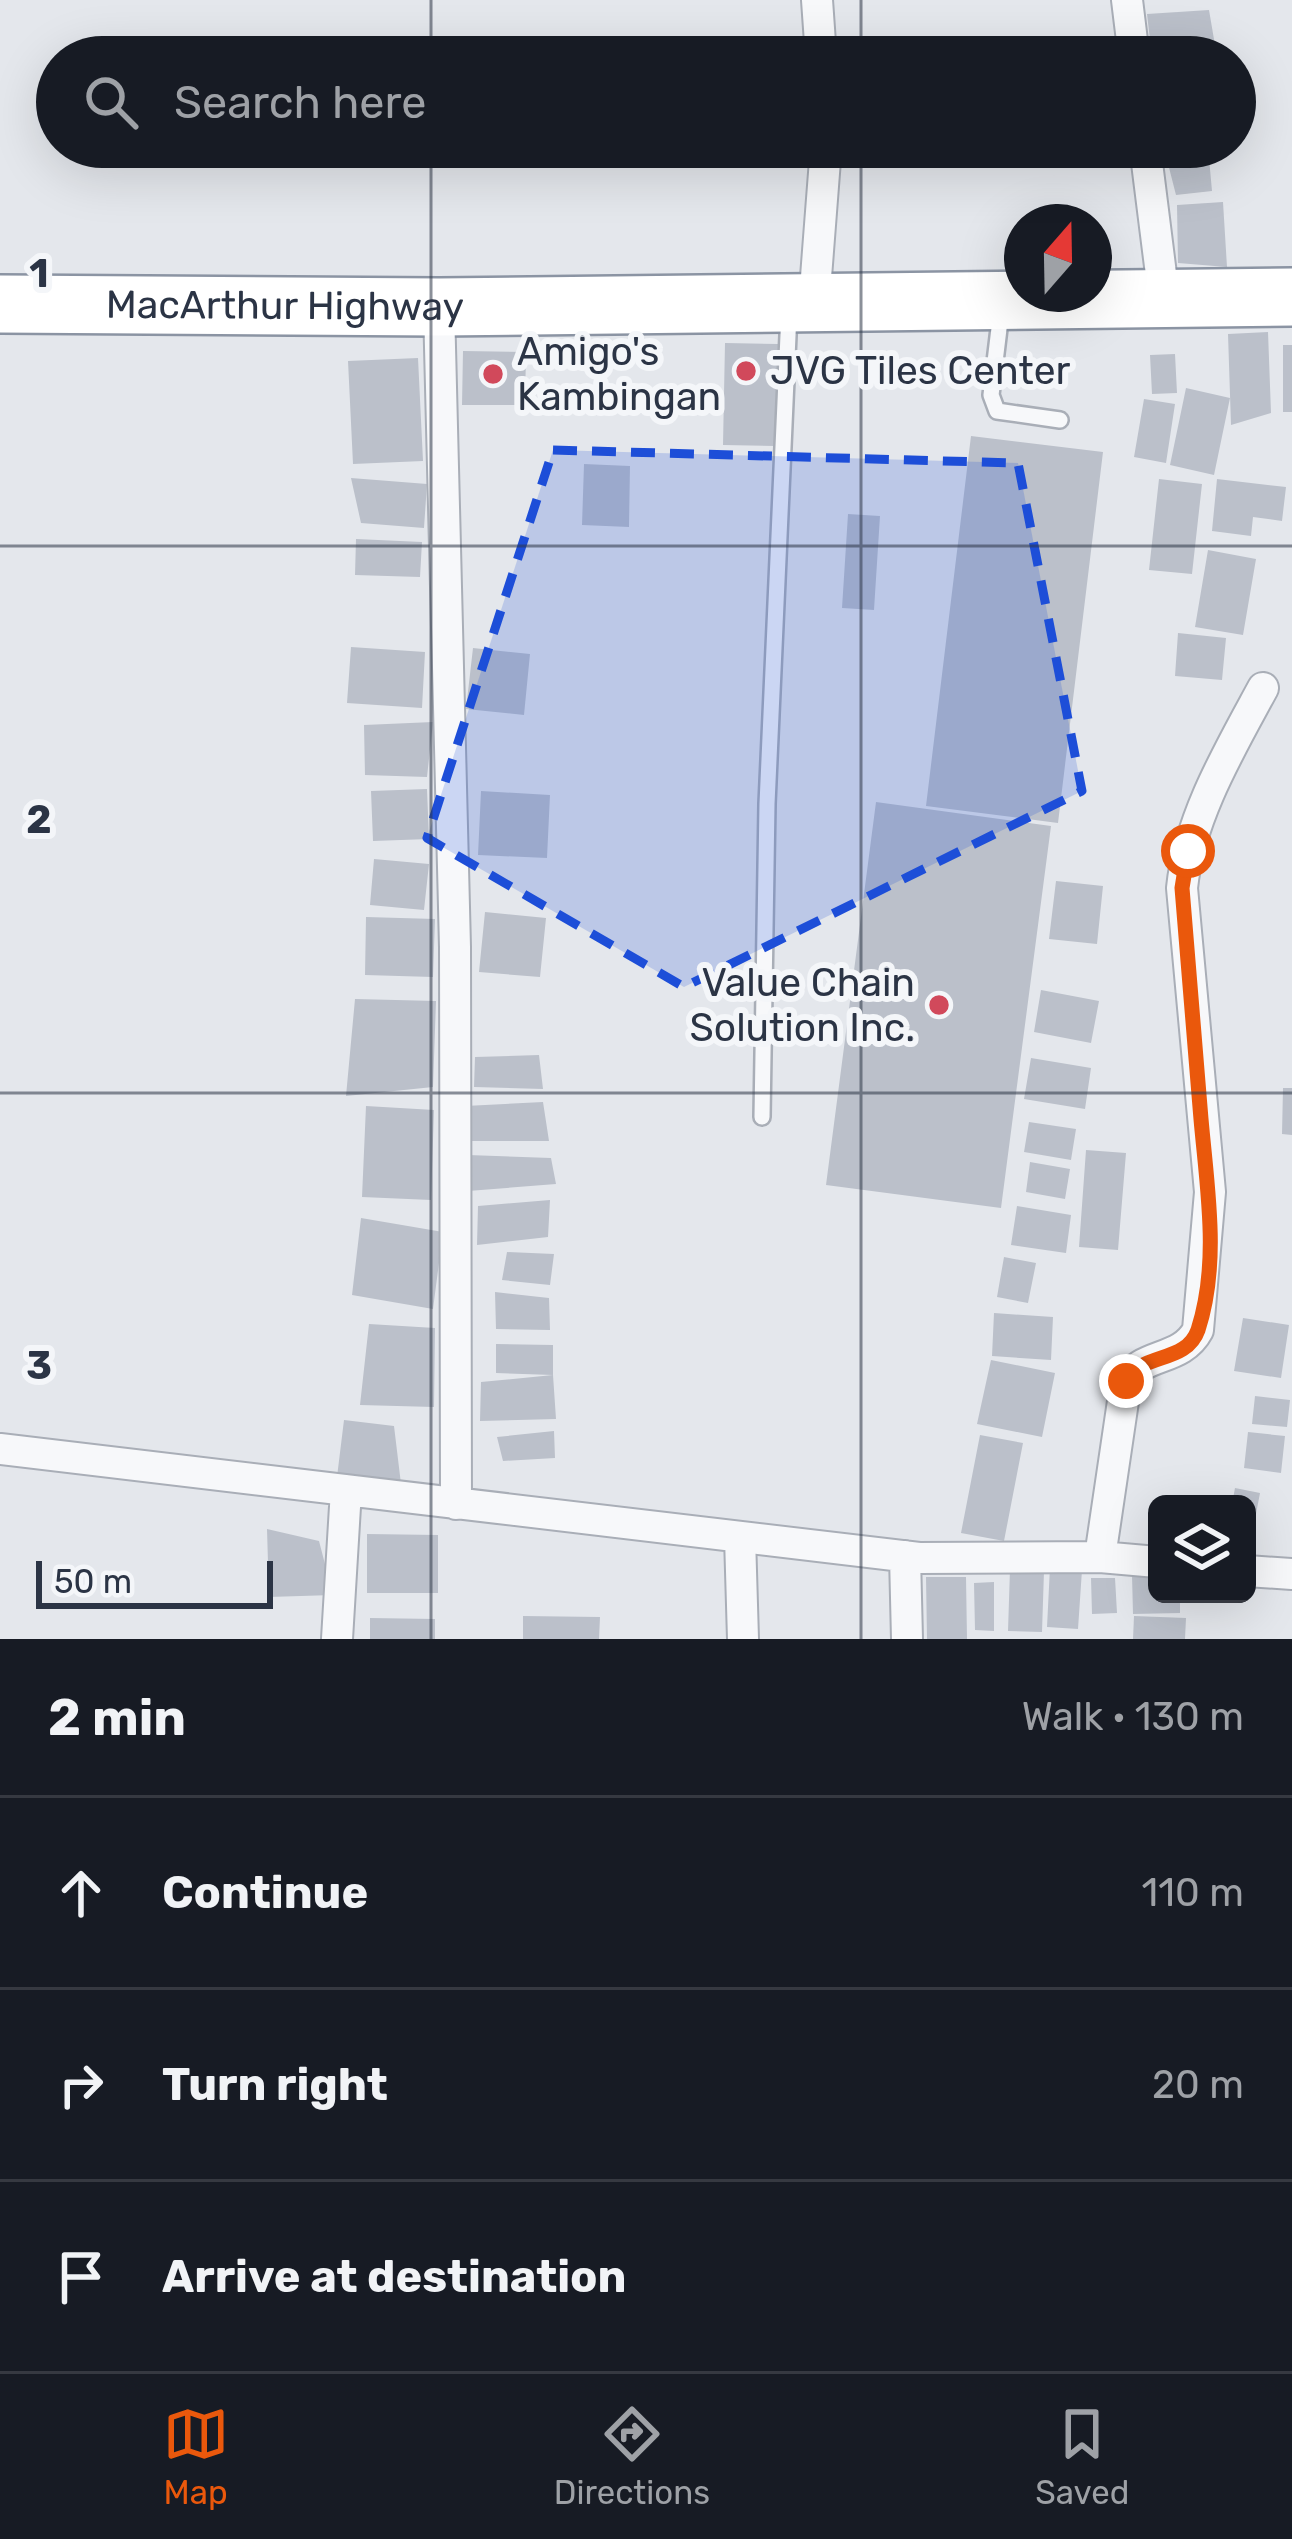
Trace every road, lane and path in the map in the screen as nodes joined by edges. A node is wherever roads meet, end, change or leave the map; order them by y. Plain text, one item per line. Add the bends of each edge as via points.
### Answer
1 (817, 0) edge
2 (1127, 0) edge
3 (820, 36) edge
4 (1131, 36) edge
5 (823, 168) edge
6 (1148, 168) edge
7 (1292, 297) edge
8 (1164, 298) junction
9 (1002, 301) junction
10 (0, 304) edge
11 (801, 304) junction
12 (439, 307) junction
13 (1060, 420) dead end
14 (1263, 688) dead end
15 (762, 1117) dead end
16 (0, 1449) edge
17 (346, 1490) junction
18 (456, 1504) junction
19 (740, 1537) junction
20 (905, 1556) junction
21 (1100, 1557) junction
22 (1148, 1561) edge
23 (1256, 1572) edge
24 (1292, 1574) edge
25 (337, 1639) edge
26 (743, 1639) edge
27 (907, 1639) edge

1 - 3 street
2 - 4 street
5 - 11 street
6 - 8 street
7 - 8 highway, MacArthur Highway
8 - 9 highway, MacArthur Highway
9 - 11 highway, MacArthur Highway
9 - 13 lane via 991,394 997,411
10 - 12 highway, MacArthur Highway
11 - 12 highway, MacArthur Highway
11 - 15 lane via 767,804
12 - 18 street via 455,947
14 - 21 street via 1188,851 1182,888 1210,1192 1198,1330 1180,1352 1139,1365 1126,1381
16 - 17 street
17 - 18 street
17 - 25 street
18 - 19 street
19 - 20 street
19 - 26 street
20 - 21 street
20 - 27 street
21 - 22 street
23 - 24 street

